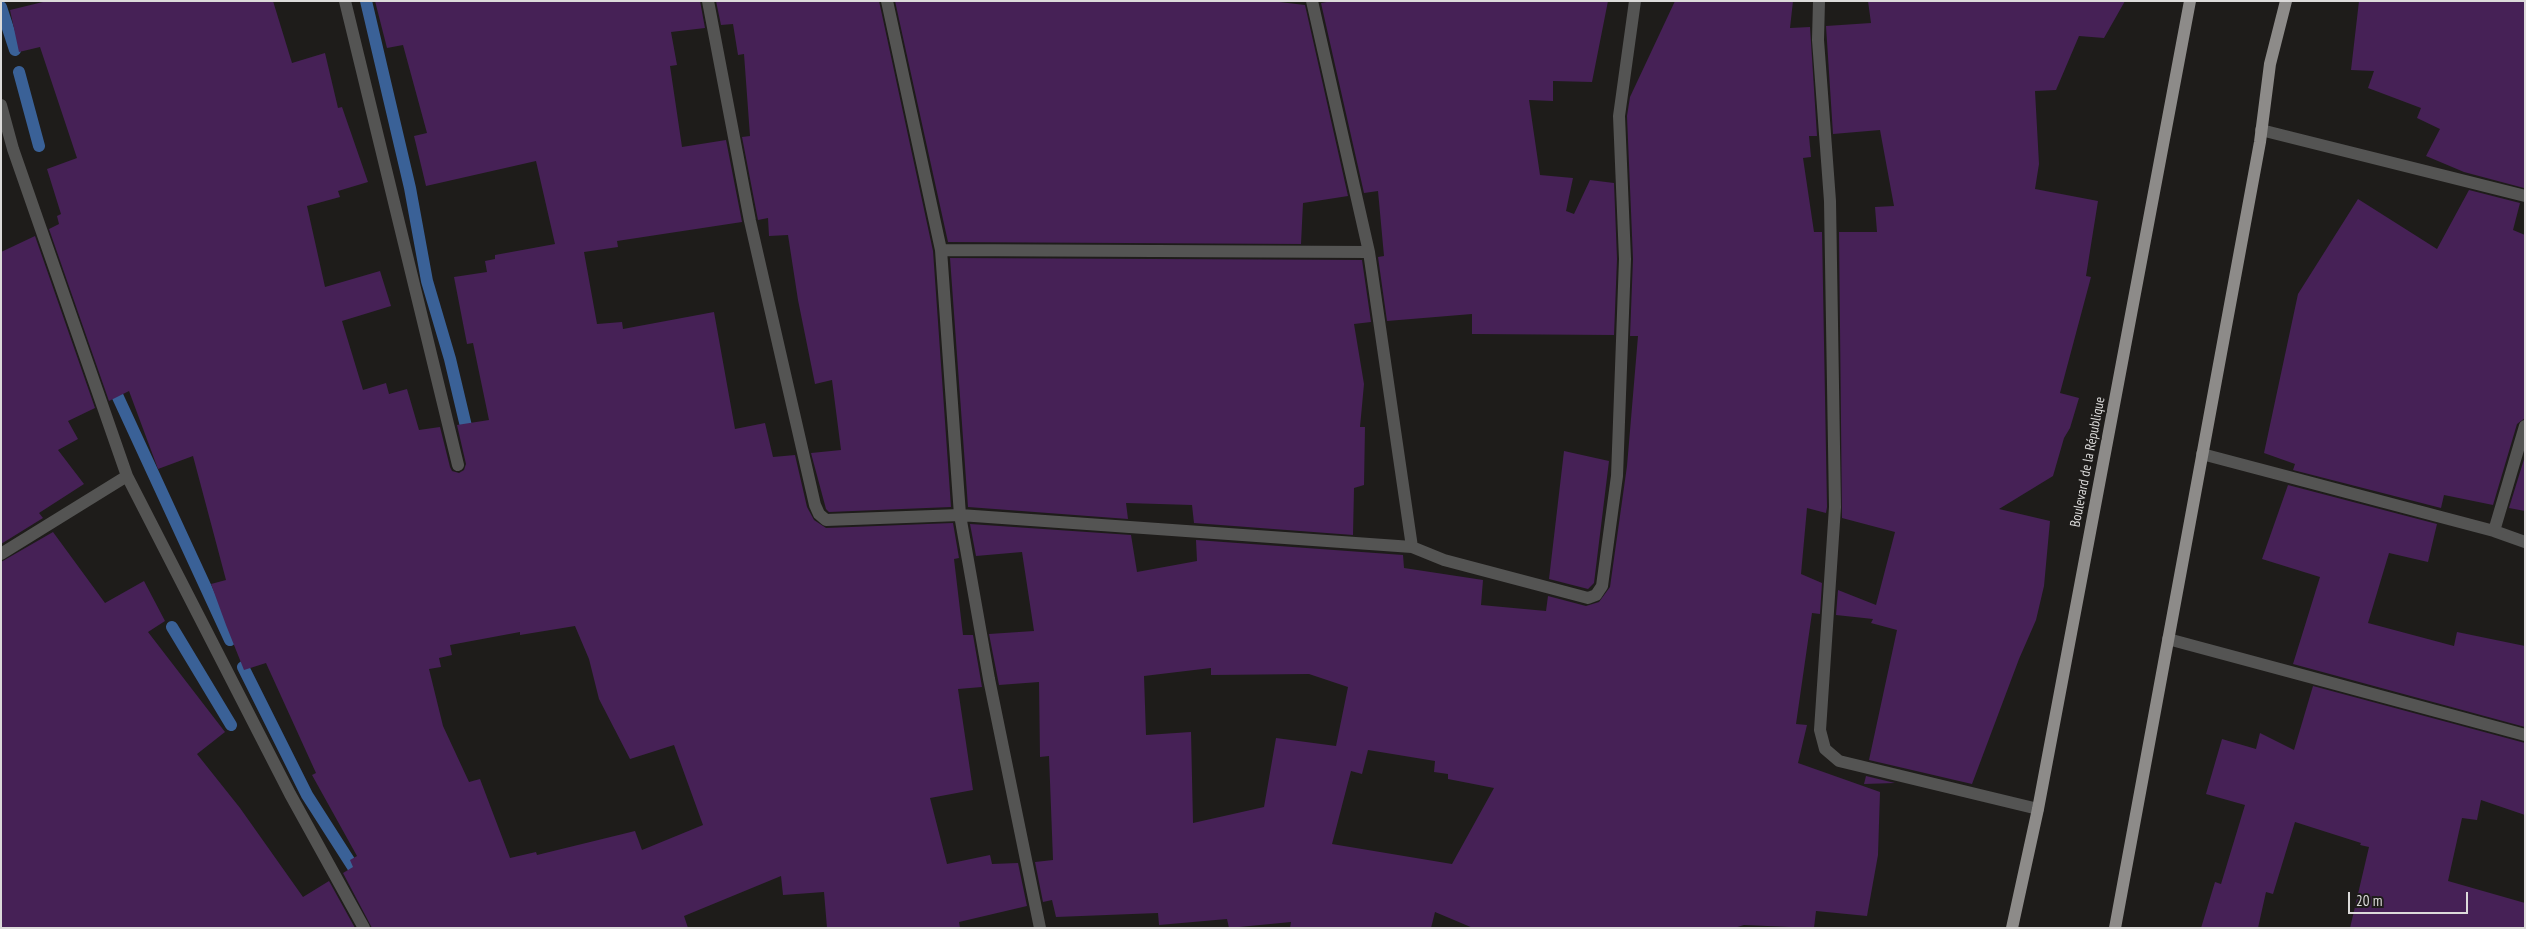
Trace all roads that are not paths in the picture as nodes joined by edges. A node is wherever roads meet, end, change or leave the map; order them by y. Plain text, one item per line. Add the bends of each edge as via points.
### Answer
1 (345, 1) edge
2 (708, 1) edge
3 (887, 1) edge
4 (1312, 1) edge
5 (1635, 1) edge
6 (1819, 1) edge
7 (2190, 1) edge
8 (2286, 1) edge
9 (1, 105) edge
10 (2261, 130) junction
11 (2525, 196) edge
12 (941, 250) junction
13 (1369, 252) junction
14 (2525, 426) edge
15 (2202, 454) junction
16 (458, 465) dead end
17 (127, 476) junction
18 (960, 515) junction
19 (2494, 531) junction
20 (2525, 542) edge
21 (1412, 547) junction
22 (1, 554) edge
23 (2168, 639) junction
24 (2525, 735) edge
25 (2038, 809) junction
26 (364, 928) edge
27 (1040, 928) edge
28 (2012, 928) edge
29 (2115, 928) edge

1 - 16 street
2 - 18 street via 750,221 819,514 826,520
3 - 12 street
4 - 13 street
5 - 21 street via 1620,116 1625,259 1617,476 1602,586 1596,595 1588,598 1444,560
6 - 25 street via 1818,40 1830,201 1835,507 1820,730 1825,749 1839,761
7 - 25 main road, Boulevard de la République
8 - 10 main road via 2270,64
9 - 17 street via 13,149
10 - 11 street
10 - 15 main road
12 - 13 street
12 - 18 street
13 - 21 street
14 - 19 street
15 - 19 street
15 - 23 main road
17 - 22 street
17 - 26 street via 290,794
18 - 21 street
18 - 27 street via 989,680
19 - 20 street
23 - 24 street
23 - 29 main road
25 - 28 main road, Boulevard de la République

